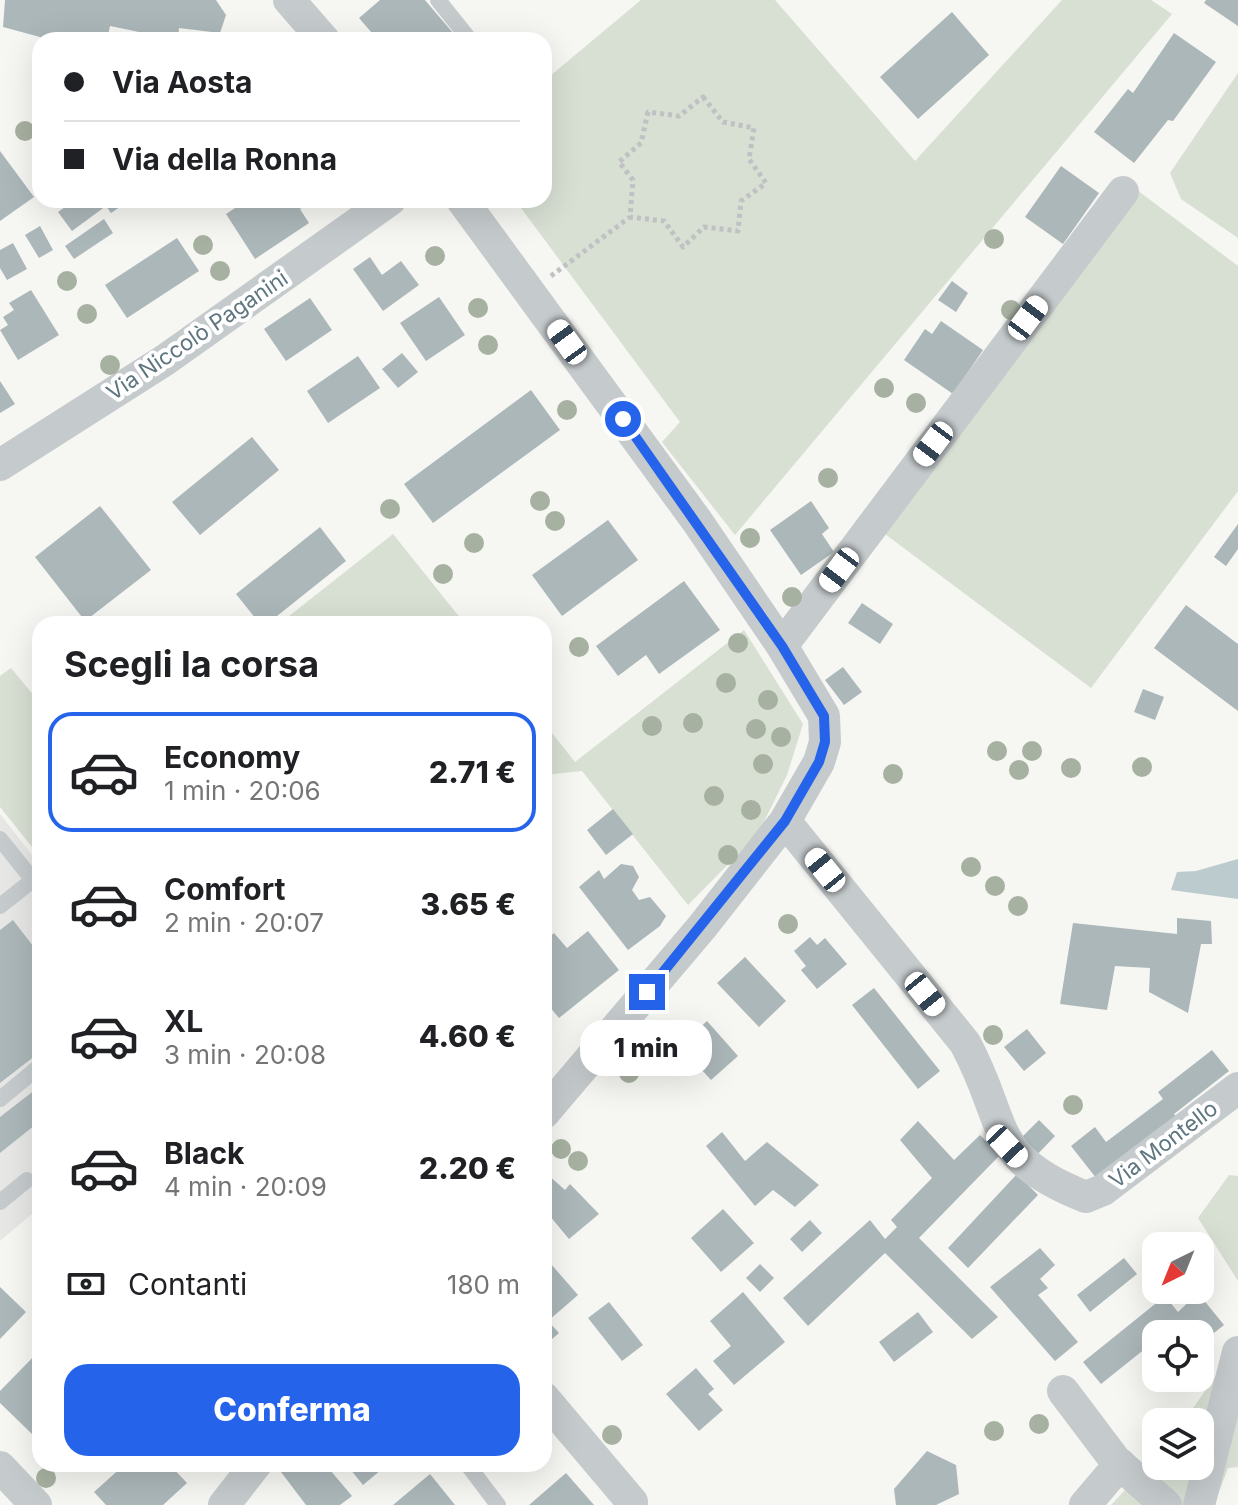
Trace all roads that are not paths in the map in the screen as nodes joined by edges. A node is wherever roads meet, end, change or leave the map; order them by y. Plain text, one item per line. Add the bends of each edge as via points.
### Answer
1 (289, 0) edge
2 (438, 0) edge
3 (317, 32) edge
4 (464, 32) edge
5 (1123, 192) dead end
6 (379, 208) edge
7 (468, 208) edge
8 (0, 465) edge
9 (782, 646) junction
10 (785, 821) junction
11 (0, 839) edge
12 (32, 879) edge
13 (32, 888) edge
14 (0, 906) edge
15 (32, 1073) edge
16 (1238, 1088) edge
17 (0, 1099) edge
18 (552, 1104) edge
19 (27, 1180) dead end
20 (0, 1202) edge
21 (1238, 1352) edge
22 (1063, 1391) dead end
23 (552, 1407) edge
24 (1120, 1464) junction
25 (0, 1467) edge
26 (250, 1472) edge
27 (473, 1472) edge
28 (632, 1502) dead end
29 (36, 1505) edge
30 (224, 1505) edge
31 (498, 1505) edge
32 (1085, 1505) edge
33 (1166, 1505) edge
34 (1199, 1505) edge

1 - 3 street
2 - 4 lane
5 - 9 street
6 - 8 street, Via Niccolò Paganini via 165,360
7 - 9 street
9 - 10 street via 824,716 825,742
10 - 16 street, Via Montello via 965,1043 983,1076 1007,1146 1026,1166 1086,1197 1103,1190
10 - 18 street
11 - 12 lane
13 - 14 lane
15 - 17 lane
19 - 20 lane
21 - 34 street
22 - 24 street
23 - 28 street
24 - 32 street
24 - 33 street
25 - 29 street
26 - 30 street
27 - 31 lane

